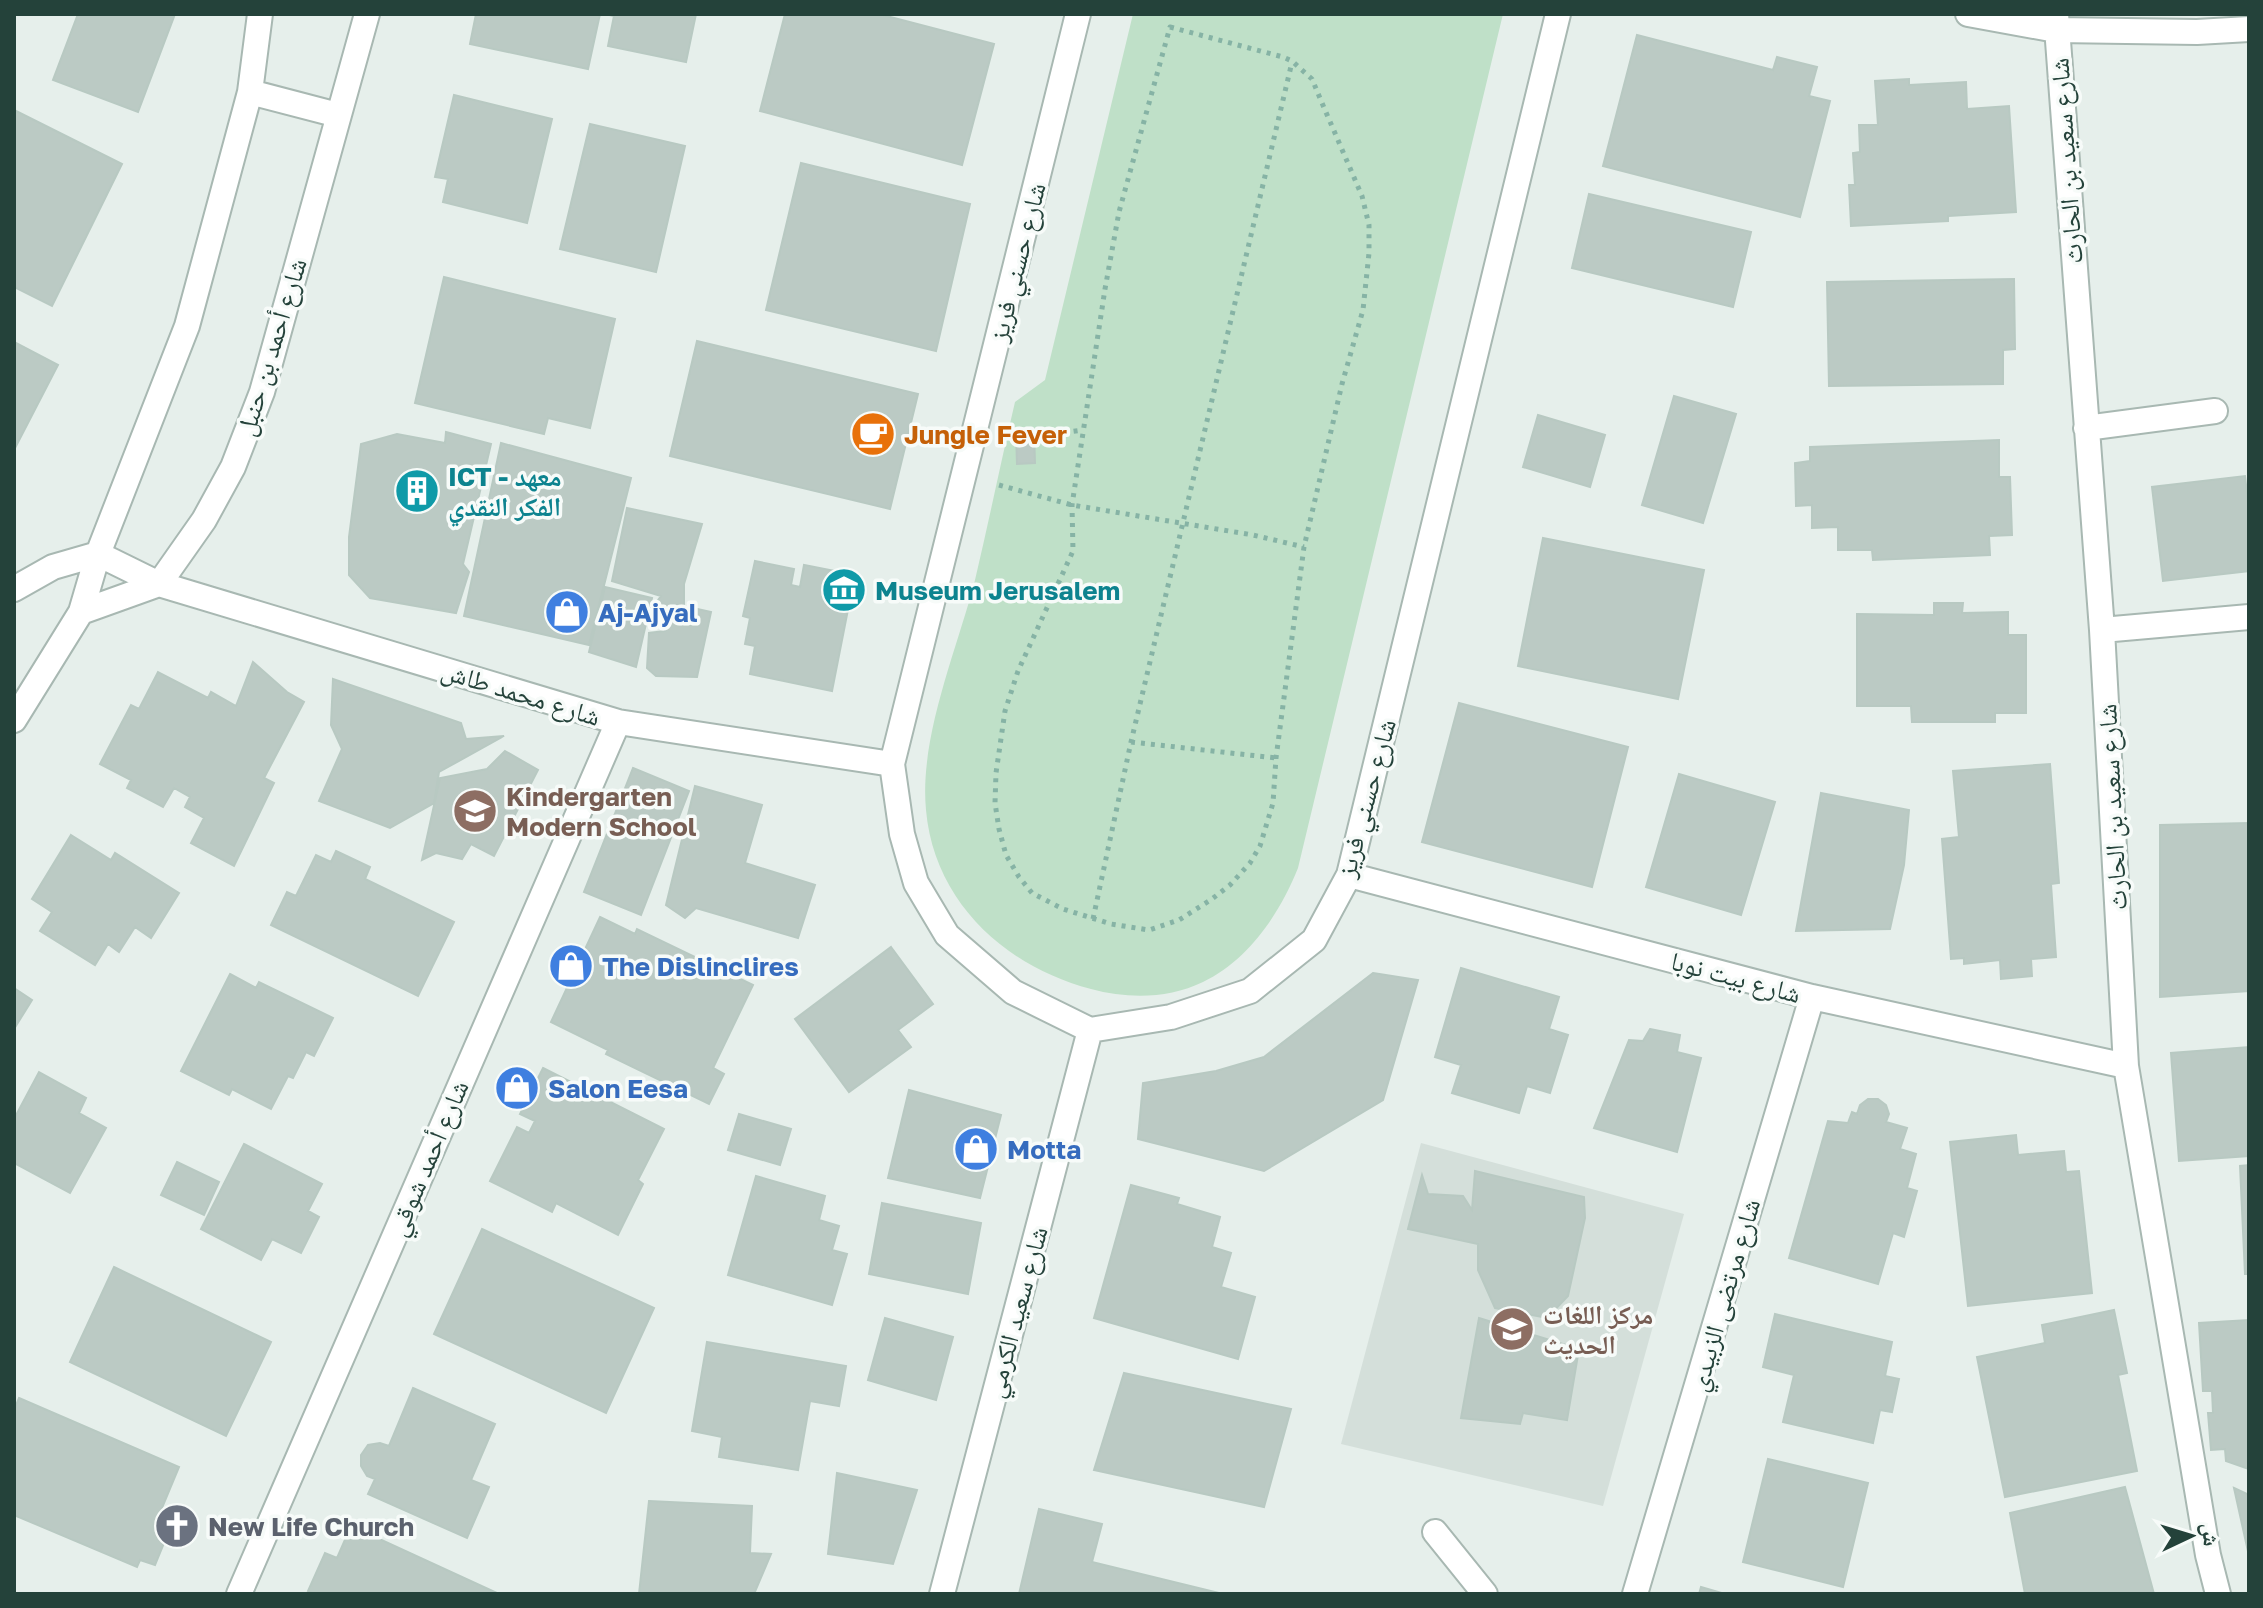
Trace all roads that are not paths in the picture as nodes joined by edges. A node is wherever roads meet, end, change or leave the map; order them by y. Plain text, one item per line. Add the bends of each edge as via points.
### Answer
1 (260, 14) edge
2 (367, 14) edge
3 (1078, 14) edge
4 (1558, 14) edge
5 (1968, 14) edge
6 (2056, 22) edge
7 (2249, 29) edge
8 (250, 92) junction
9 (338, 115) junction
10 (2215, 411) dead end
11 (2086, 428) junction
12 (98, 554) junction
13 (159, 584) junction
14 (14, 589) edge
15 (81, 612) junction
16 (2249, 617) edge
17 (2102, 630) junction
18 (14, 720) edge
19 (618, 722) junction
20 (892, 764) junction
21 (1349, 875) junction
22 (1812, 997) junction
23 (1090, 1030) junction
24 (2126, 1066) junction
25 (1435, 1532) dead end
26 (239, 1594) edge
27 (942, 1594) edge
28 (1485, 1594) edge
29 (1635, 1594) edge
30 (2218, 1594) edge

1 - 8 street
2 - 9 street, شارع أحمد بن حنبل
3 - 20 street, شارع حسني فريز
4 - 21 street, شارع حسني فريز
5 - 6 street
6 - 7 street via 2197,32
6 - 11 street, شارع سعيد بن الحارث
8 - 9 street
8 - 12 street via 187,326
9 - 13 street, شارع أحمد بن حنبل via 262,392 233,467
10 - 11 street
11 - 17 street, شارع سعيد بن الحارث
12 - 13 street, شارع محمد طاش
12 - 14 street via 53,567
12 - 15 street
13 - 15 street
13 - 19 street, شارع محمد طاش
15 - 18 street
16 - 17 street
17 - 24 street, شارع سعيد بن الحارث
19 - 20 street, شارع محمد طاش
19 - 26 street, شارع أحمد شوقي
20 - 23 street, شارع حسني فريز via 902,834 916,883 947,935 1013,992
21 - 22 street, شارع بيت نوبا
21 - 23 street, شارع حسني فريز via 1314,940 1250,991 1171,1017
22 - 24 street, شارع بيت نوبا
22 - 29 street, شارع مرتضى الزبيدي
23 - 27 street, شارع سعيد الكرمي
24 - 30 street, شارع سعيد بن الحارث
25 - 28 street

